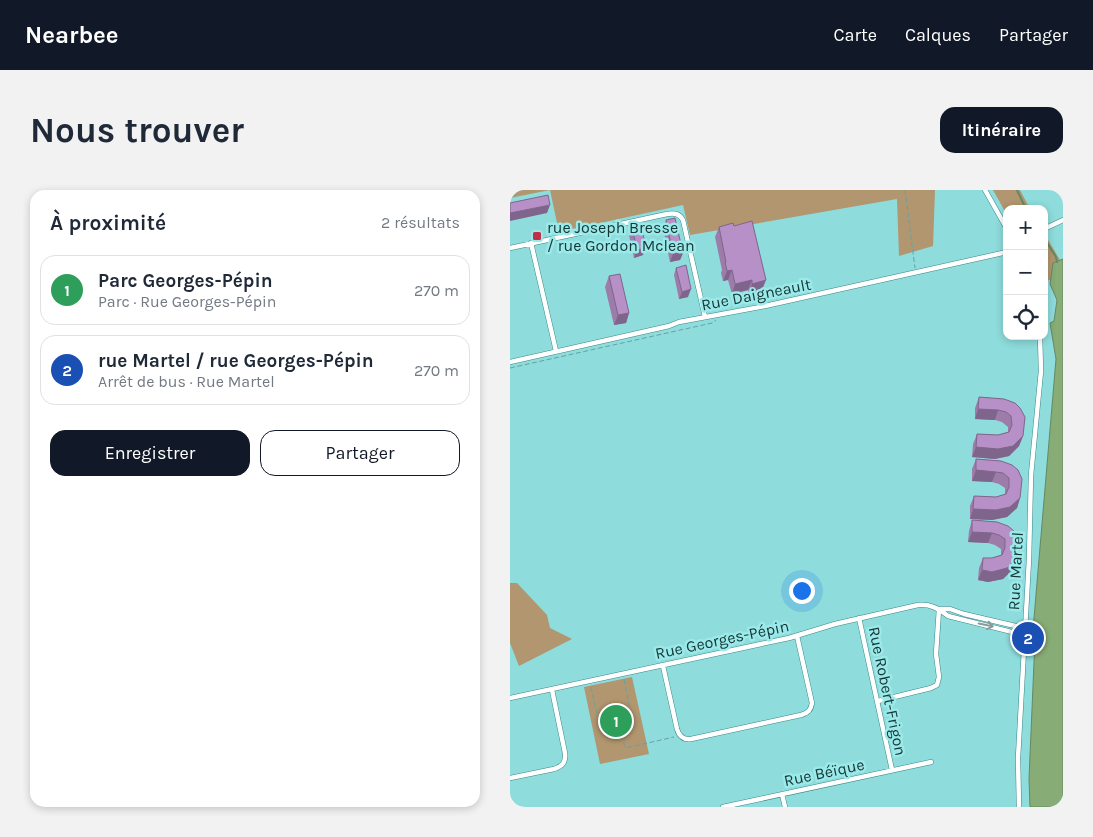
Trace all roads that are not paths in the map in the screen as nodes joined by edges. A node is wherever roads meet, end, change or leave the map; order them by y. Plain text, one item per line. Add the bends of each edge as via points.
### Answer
1 (985, 190) edge
2 (1063, 220) edge
3 (1003, 222) edge
4 (1048, 228) edge
5 (531, 243) junction
6 (510, 248) edge
7 (1003, 253) edge
8 (705, 317) junction
9 (1040, 340) edge
10 (556, 351) junction
11 (510, 362) edge
12 (939, 609) junction
13 (859, 618) junction
14 (1024, 628) junction
15 (1024, 635) junction
16 (797, 636) junction
17 (663, 666) junction
18 (552, 690) junction
19 (510, 698) edge
20 (878, 701) junction
21 (931, 762) dead end
22 (892, 770) junction
23 (510, 778) edge
24 (782, 794) junction
25 (723, 807) edge
26 (785, 807) edge
27 (1019, 807) edge

1 - 3 street
2 - 4 street
5 - 6 street
5 - 8 street via 677,214 683,220
5 - 10 street
7 - 8 street, Rue Daigneault
8 - 10 street, Rue Daigneault
9 - 14 street, Rue Martel
10 - 11 street, Rue Daigneault
12 - 13 street, Rue Georges-Pépin via 918,605
12 - 14 street, Rue Georges-Pépin
12 -> 15 street, Rue Georges-Pépin via 948,616
12 - 20 street via 937,685
13 - 16 street, Rue Georges-Pépin
13 - 20 street, Rue Robert-Frigon
14 - 15 street, Rue Martel
15 - 27 street, Rue Martel
16 - 17 street, Rue Georges-Pépin
16 - 17 street via 812,703 809,712 801,715 691,739 683,738 678,734
17 - 18 street, Rue Georges-Pépin
18 - 19 street, Rue Georges-Pépin
18 - 23 street via 565,753 564,763 554,769
20 - 22 street, Rue Robert-Frigon
21 - 22 street, Rue Béïque
22 - 24 street, Rue Béïque
24 - 25 street, Rue Béïque
24 - 26 street

